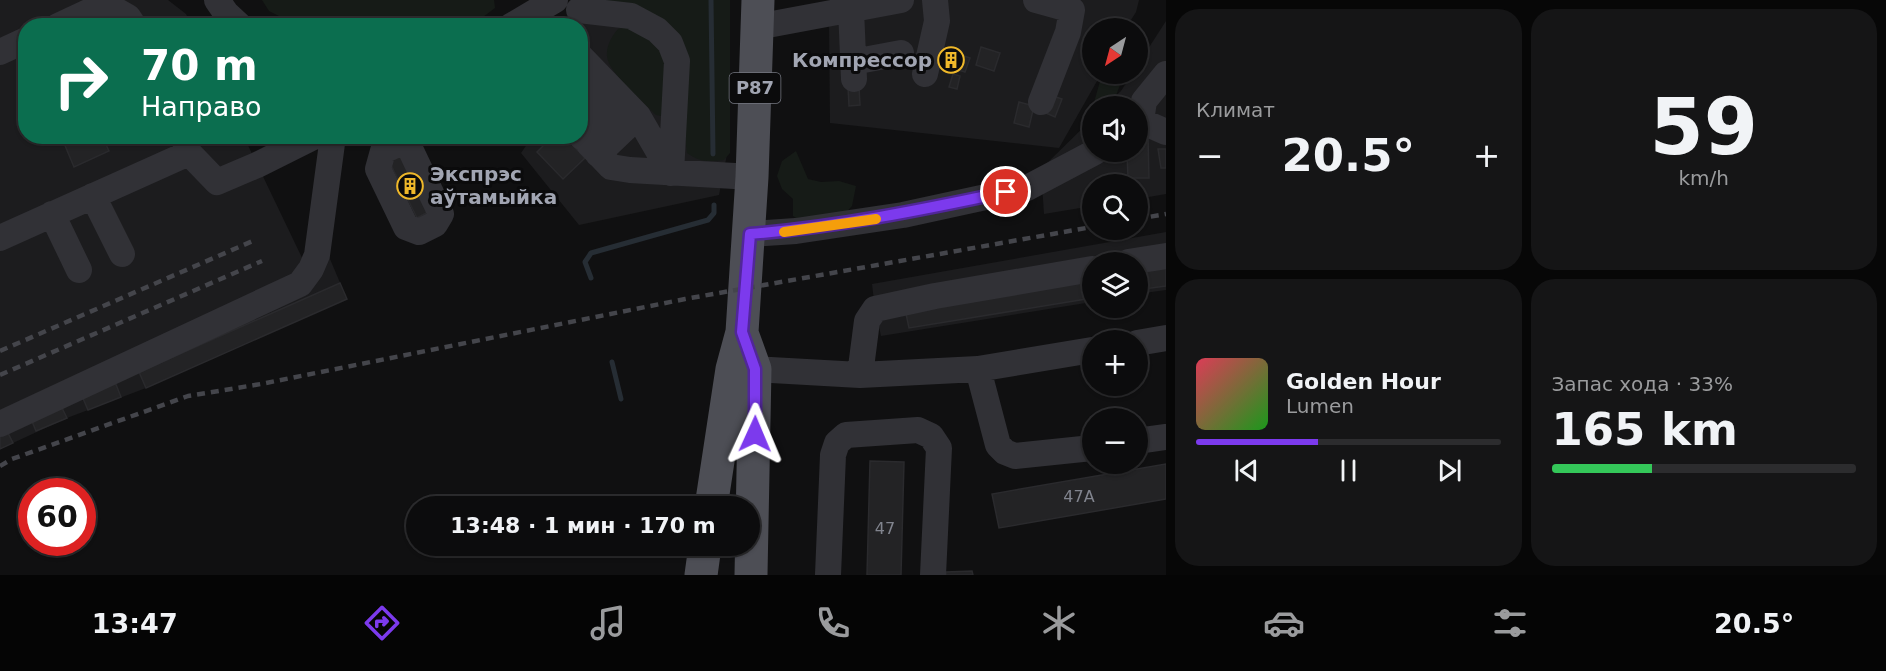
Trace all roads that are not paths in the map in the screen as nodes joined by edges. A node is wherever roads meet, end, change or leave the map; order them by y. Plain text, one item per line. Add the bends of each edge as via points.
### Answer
1 (217, 0) edge
2 (935, 0) edge
3 (1036, 0) edge
4 (879, 3) edge
5 (547, 10) edge
6 (579, 12) edge
7 (758, 14) edge
8 (75, 18) edge
9 (129, 18) edge
10 (231, 18) edge
11 (529, 18) edge
12 (18, 44) edge
13 (0, 52) edge
14 (901, 53) dead end
15 (588, 64) edge
16 (925, 74) dead end
17 (1164, 80) edge
18 (1148, 97) edge
19 (621, 99) junction
20 (1041, 102) dead end
21 (588, 104) edge
22 (1148, 125) edge
23 (1166, 132) edge
24 (299, 144) edge
25 (332, 144) edge
26 (186, 145) edge
27 (590, 145) edge
28 (1082, 159) edge
29 (671, 173) junction
30 (752, 177) junction
31 (93, 196) junction
32 (52, 214) junction
33 (750, 234) junction
34 (0, 238) edge
35 (122, 254) dead end
36 (1166, 256) edge
37 (1148, 259) edge
38 (79, 270) dead end
39 (1082, 271) edge
40 (1166, 338) edge
41 (1148, 341) edge
42 (1082, 352) edge
43 (744, 369) junction
44 (978, 369) junction
45 (860, 375) junction
46 (0, 424) edge
47 (1166, 437) edge
48 (1148, 439) edge
49 (1082, 449) edge
50 (714, 496) edge
51 (704, 556) edge
52 (701, 575) edge
53 (751, 575) edge
54 (828, 575) edge
55 (933, 575) edge

1 - 10 lane
2 - 16 lane via 937,21
3 - 20 lane via 1072,10 1068,32
4 - 7 lane
4 - 14 lane via 853,70
5 - 11 lane
6 - 29 lane via 631,16 657,30 670,43 677,61
7 - 30 main road, Р87
8 - 9 lane via 112,8
12 - 13 lane
15 - 19 lane
17 - 18 lane
19 - 21 lane
19 - 27 lane
19 - 29 lane
22 - 23 lane
24 - 26 lane via 217,182
25 - 46 lane via 317,255 300,284
26 - 31 lane
27 - 29 lane via 611,167
28 - 33 lane via 1027,188 903,215
29 - 30 lane
30 - 33 main road, Р87
31 - 32 lane
31 - 35 lane
32 - 34 lane
32 - 38 lane
33 - 43 main road, Р87 via 742,332
36 - 37 lane
39 - 45 lane via 875,309 867,321
40 - 41 lane
42 - 44 lane
43 - 45 lane
43 - 50 main road, Р87
43 - 53 main road, Р87
44 - 45 lane
44 - 49 lane via 998,445 1005,452 1026,456
47 - 48 lane
51 - 52 main road
54 - 55 lane via 833,455 837,444 846,435 918,430 931,436 939,448

